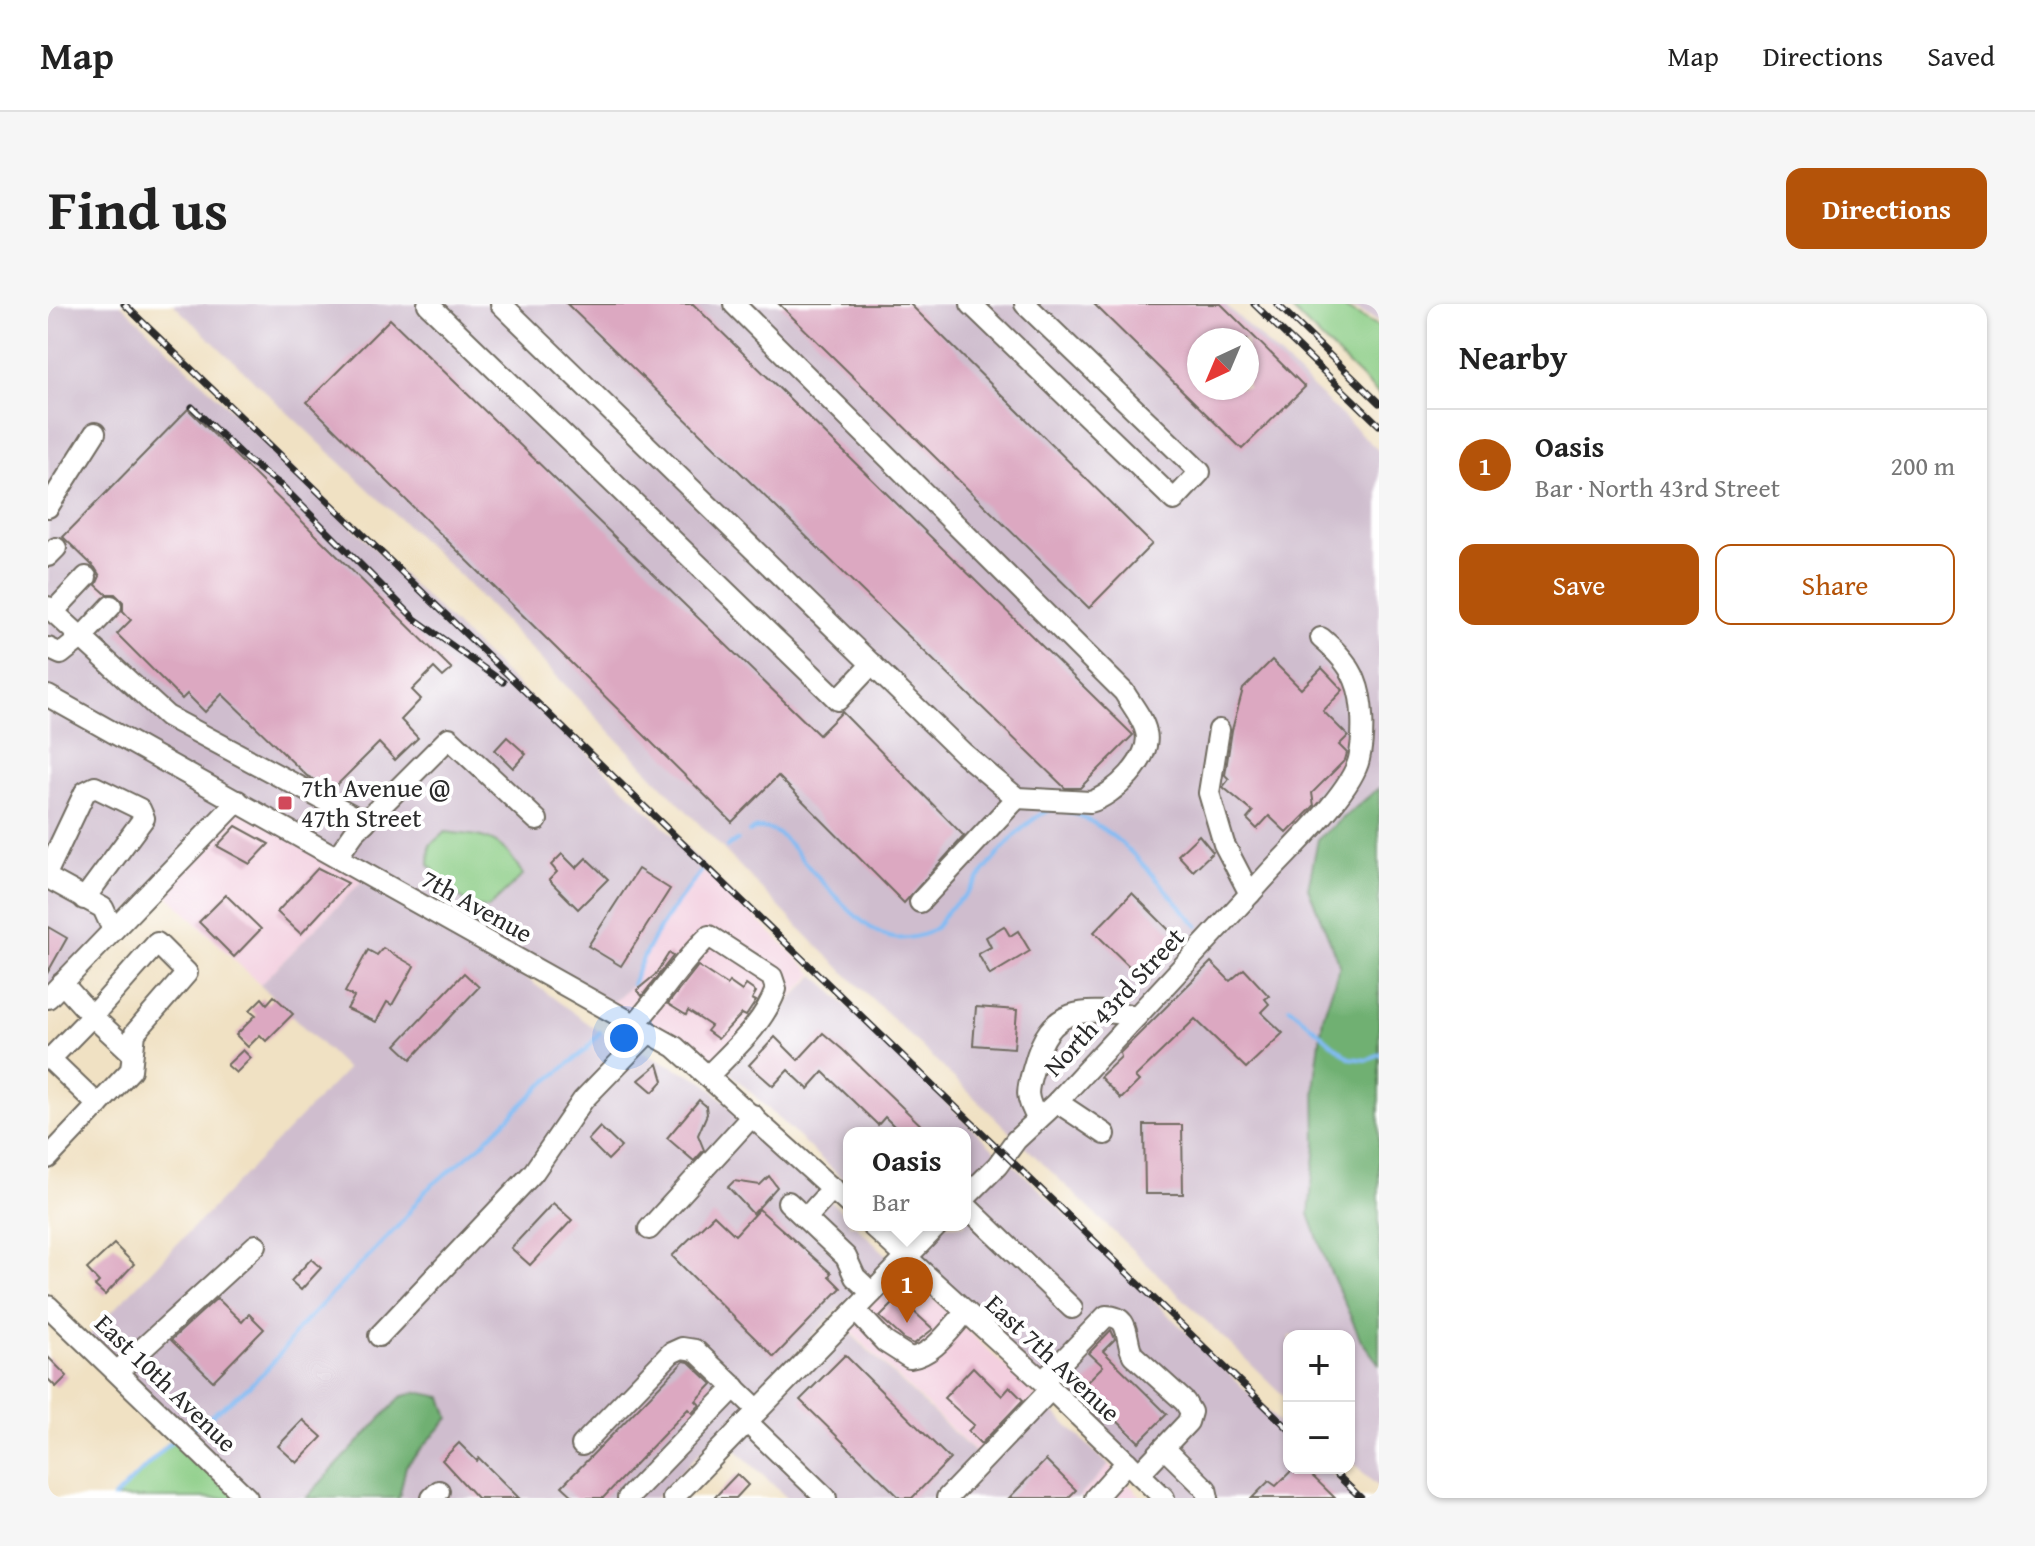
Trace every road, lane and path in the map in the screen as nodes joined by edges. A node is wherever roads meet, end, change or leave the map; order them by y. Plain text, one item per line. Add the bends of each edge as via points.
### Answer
1 (428, 304) edge
2 (501, 304) edge
3 (734, 304) edge
4 (971, 304) edge
5 (1025, 304) edge
6 (95, 433) dead end
7 (48, 507) edge
8 (86, 577) dead end
9 (111, 606) dead end
10 (51, 609) edge
11 (81, 638) junction
12 (1321, 638) dead end
13 (48, 648) edge
14 (872, 664) junction
15 (48, 696) edge
16 (1219, 730) dead end
17 (1017, 798) junction
18 (238, 801) junction
19 (537, 820) dead end
20 (365, 822) junction
21 (337, 857) junction
22 (48, 870) edge
23 (48, 878) edge
24 (1250, 894) junction
25 (84, 899) junction
26 (920, 902) dead end
27 (113, 930) junction
28 (55, 990) edge
29 (92, 1016) junction
30 (1137, 1016) junction
31 (642, 1028) junction
32 (132, 1053) junction
33 (708, 1076) junction
34 (1057, 1102) junction
35 (98, 1105) junction
36 (753, 1115) junction
37 (1038, 1119) junction
38 (1105, 1134) dead end
39 (48, 1158) edge
40 (833, 1188) junction
41 (971, 1192) edge
42 (843, 1198) edge
43 (788, 1202) dead end
44 (971, 1211) edge
45 (806, 1218) junction
46 (649, 1229) dead end
47 (877, 1231) edge
48 (932, 1231) edge
49 (256, 1245) dead end
50 (906, 1258) junction
51 (872, 1293) junction
52 (48, 1306) edge
53 (1072, 1308) dead end
54 (856, 1311) junction
55 (966, 1312) junction
56 (379, 1336) dead end
57 (117, 1372) junction
58 (1047, 1385) junction
59 (735, 1387) junction
60 (753, 1416) junction
61 (582, 1445) dead end
62 (1164, 1448) junction
63 (1133, 1468) junction
64 (1155, 1495) edge
65 (247, 1498) edge
66 (628, 1498) edge
67 (673, 1498) edge
68 (826, 1498) edge
69 (947, 1498) edge
70 (1095, 1498) edge
71 (1208, 1498) edge

1 - 14 street via 838,700
2 - 14 street
3 - 17 street via 1124,692 1140,718 1147,733 1145,750 1117,788 1101,799
4 - 5 street via 1174,500 1200,472
6 - 7 street
8 - 10 street
9 - 11 street
10 - 11 street
11 - 13 street via 61,654
11 - 20 street via 179,724
12 - 24 street, North 43rd Street via 1355,680 1361,710 1360,758 1345,786
14 - 17 street
15 - 18 street, 7th Avenue
16 - 24 street via 1209,793 1224,844
17 - 26 street
18 - 21 street, 7th Avenue
18 - 27 street
19 - 20 street via 449,738
20 - 21 street
21 - 31 street, 7th Avenue
22 - 25 street via 85,792 95,787 140,809 144,818
23 - 25 street
24 - 30 street, North 43rd Street
25 - 27 street via 103,908
27 - 28 street
28 - 29 street
29 - 32 street
29 - 32 street via 157,943 187,973 135,1033
29 - 35 street via 50,1059
30 - 34 street, North 43rd Street
30 - 37 street via 1077,1013 1058,1019 1037,1053 1027,1090
31 - 33 street, 7th Avenue via 675,1047
31 - 33 street via 684,959 709,936 772,977 773,1000
31 - 56 street via 533,1173
32 - 35 street via 131,1070
33 - 36 street, 7th Avenue
34 - 37 street, North 43rd Street
34 - 38 street
35 - 39 street
36 - 40 street, 7th Avenue
36 - 46 street
37 - 41 street, North 43rd Street
40 - 42 street, 7th Avenue
40 - 45 street
43 - 45 street
44 - 53 street
45 - 51 street via 846,1257 855,1277
47 - 50 street
48 - 50 street
49 - 57 street
50 - 51 street
50 - 55 street, East 7th Avenue
51 - 54 street
52 - 57 street, East 10th Avenue
54 - 55 street via 885,1342 910,1358 933,1348
54 - 60 street
55 - 58 street, East 7th Avenue
57 - 65 street, East 10th Avenue
58 - 62 street via 1099,1321 1115,1316 1130,1333 1133,1355 1191,1412
58 - 63 street, East 7th Avenue
58 - 69 street
59 - 60 street
59 - 61 street via 695,1350 682,1348 671,1353
59 - 66 street
60 - 67 street
60 - 68 street
62 - 63 street
62 - 71 street via 1206,1489
63 - 64 street, East 7th Avenue
63 - 70 street

